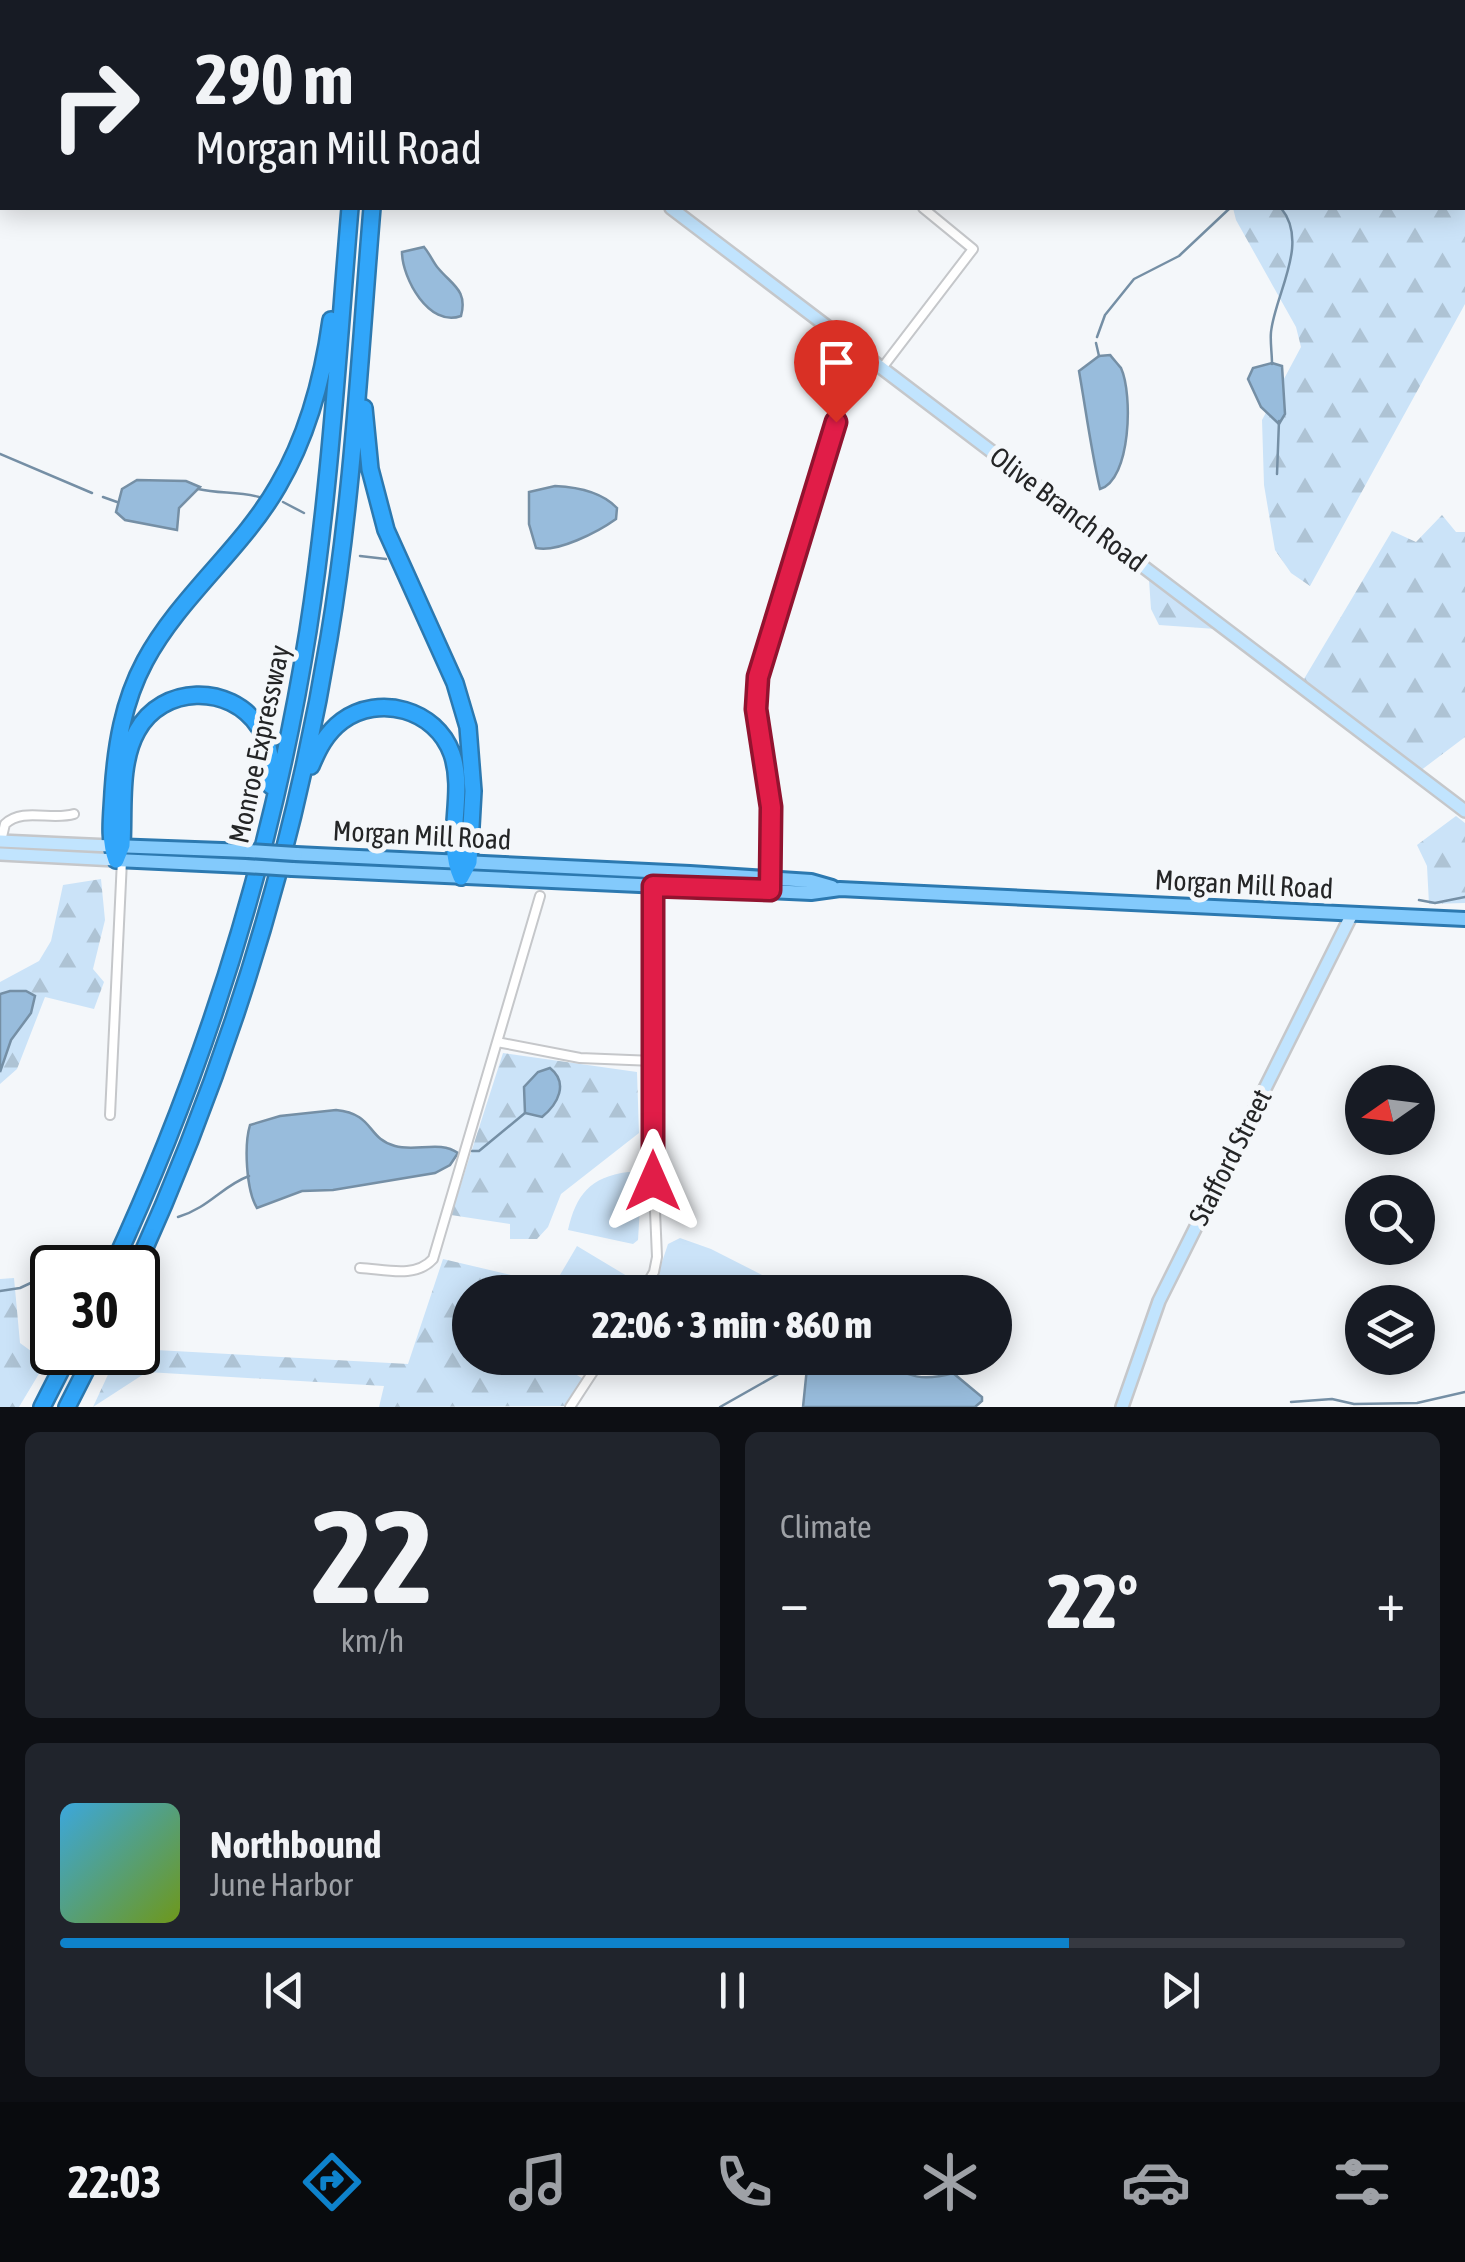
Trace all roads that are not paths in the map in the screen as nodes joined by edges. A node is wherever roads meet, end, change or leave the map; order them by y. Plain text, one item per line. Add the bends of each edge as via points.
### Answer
1 (348, 210) edge
2 (348, 210) edge
3 (372, 210) edge
4 (674, 210) edge
5 (925, 210) edge
6 (363, 314) junction
7 (859, 350) junction
8 (882, 368) junction
9 (1464, 809) edge
10 (74, 814) dead end
11 (292, 822) junction
12 (264, 840) junction
13 (1, 841) edge
14 (118, 853) junction
15 (0, 854) edge
16 (461, 867) junction
17 (770, 885) junction
18 (653, 886) junction
19 (540, 896) dead end
20 (1352, 914) junction
21 (1465, 919) edge
22 (497, 1042) junction
23 (654, 1061) junction
24 (110, 1114) dead end
25 (122, 1245) edge
26 (146, 1245) edge
27 (360, 1268) dead end
28 (652, 1275) edge
29 (58, 1375) edge
30 (83, 1375) edge
31 (591, 1375) edge
32 (42, 1407) edge
33 (66, 1407) edge
34 (570, 1407) edge
35 (1122, 1407) edge

1 - 12 highway, Monroe Expressway via 315,585
2 - 14 highway via 327,349 310,417 286,472 256,521 164,631 124,716 117,747
3 - 6 highway, Monroe Expressway
4 - 7 street, Olive Branch Road
5 - 8 street via 974,249
6 - 11 highway, Monroe Expressway via 337,588
6 - 16 highway via 366,438 377,500 468,727 473,774
7 - 8 street, Olive Branch Road
7 - 17 street via 758,677 756,709 771,807
8 - 9 street, Olive Branch Road
10 - 13 street via 12,817
11 - 16 highway via 314,758 332,730 358,712 402,709 433,726 452,753
11 - 26 highway, Monroe Expressway via 224,1050
12 - 14 highway via 272,772 263,734 232,703 194,694 158,708 133,740
12 - 25 highway, Monroe Expressway via 188,1087
13 - 14 street, Morgan Mill Road
14 - 15 street, Morgan Mill Road
14 - 16 main road, Morgan Mill Road, bridge via 249,851
14 - 16 main road, Morgan Mill Road, bridge via 292,868
14 - 24 street
16 - 17 main road, Morgan Mill Road
16 - 18 main road, Morgan Mill Road
17 - 18 main road, Morgan Mill Road
17 - 20 main road, Morgan Mill Road via 811,881 840,889
18 - 23 street
19 - 22 street
20 - 21 main road, Morgan Mill Road
20 - 35 street, Stafford Street via 1158,1301
22 - 23 street via 580,1058
22 - 27 street via 434,1259 413,1271
23 - 28 street
29 - 32 highway
30 - 33 highway
31 - 34 street

